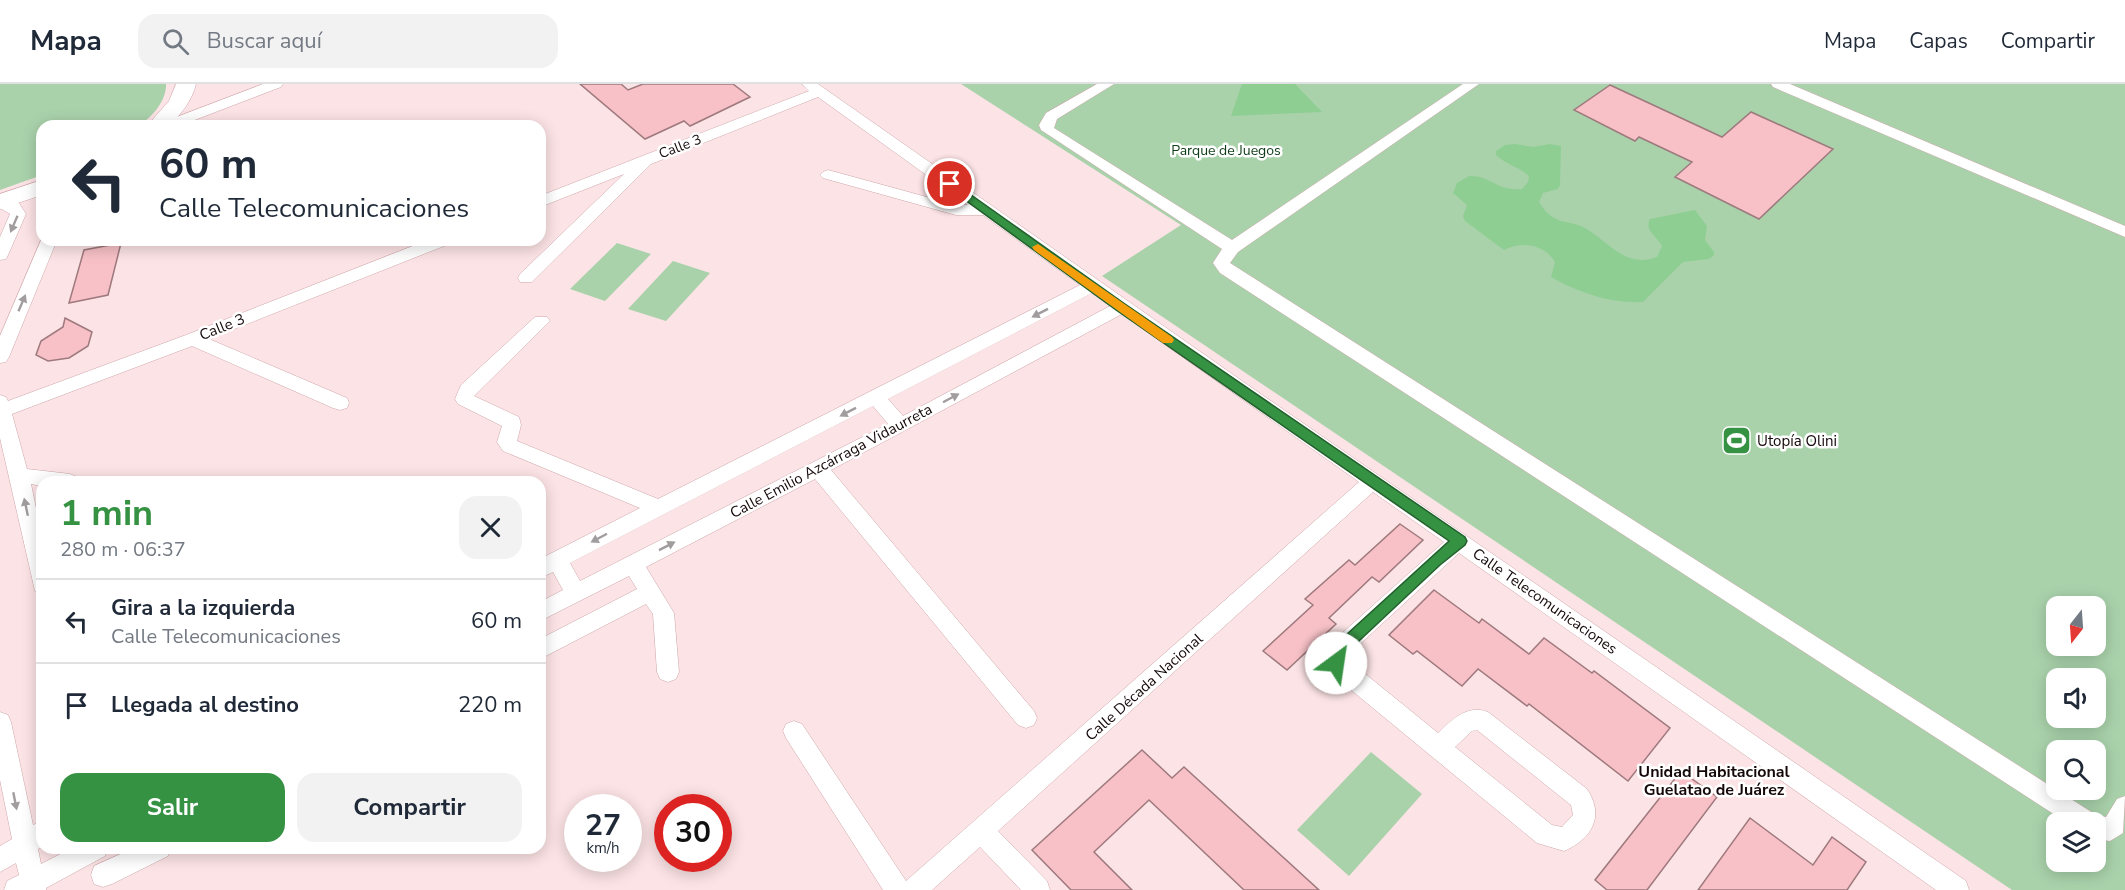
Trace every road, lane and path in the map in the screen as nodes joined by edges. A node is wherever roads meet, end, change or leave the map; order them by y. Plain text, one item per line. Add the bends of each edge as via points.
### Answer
1 (276, 84) edge
2 (1107, 84) edge
3 (1472, 84) edge
4 (1778, 84) edge
5 (186, 87) edge
6 (814, 88) edge
7 (225, 105) junction
8 (163, 120) edge
9 (183, 120) edge
10 (650, 158) junction
11 (828, 175) dead end
12 (36, 190) edge
13 (546, 199) edge
14 (0, 202) edge
15 (988, 210) junction
16 (2125, 232) edge
17 (46, 246) edge
18 (428, 246) edge
19 (1232, 248) junction
20 (0, 255) edge
21 (526, 278) dead end
22 (1092, 286) junction
23 (1121, 307) junction
24 (541, 321) dead end
25 (192, 339) junction
26 (0, 357) edge
27 (876, 398) junction
28 (340, 403) dead end
29 (1, 408) edge
30 (900, 426) junction
31 (818, 468) junction
32 (19, 475) junction
33 (36, 477) edge
34 (1372, 482) junction
35 (657, 507) junction
36 (1460, 541) junction
37 (36, 556) edge
38 (633, 564) junction
39 (548, 565) edge
40 (650, 592) junction
41 (576, 593) junction
42 (546, 609) edge
43 (546, 647) edge
44 (668, 672) dead end
45 (1026, 718) dead end
46 (0, 723) edge
47 (794, 731) dead end
48 (1439, 747) junction
49 (2125, 807) edge
50 (2071, 812) edge
51 (2106, 828) edge
52 (982, 831) junction
53 (33, 838) edge
54 (85, 854) edge
55 (98, 854) edge
56 (149, 854) edge
57 (0, 860) edge
58 (105, 882) edge
59 (27, 887) edge
60 (897, 890) edge
61 (914, 890) edge
62 (1038, 890) edge
63 (1957, 890) edge

1 - 7 street
2 - 19 street via 1051,116 1046,125 1048,130
3 - 19 street
4 - 16 street
5 - 7 street via 197,105
5 - 8 main road
6 - 10 street, Calle 3
6 - 15 street, Calle Telecomunicaciones
7 - 9 street
10 - 13 street, Calle 3
10 - 21 street
11 - 15 street via 957,210
12 - 14 main road
14 -> 20 street via 13,207 18,214
15 - 22 street, Calle Telecomunicaciones
26 -> 17 street
18 - 25 street, Calle 3
19 - 50 street via 1221,263 1226,269
22 - 23 street, Calle Telecomunicaciones
22 -> 27 street
30 -> 23 street, Calle Emilio Azcárraga Vidaurreta
23 - 34 street, Calle Telecomunicaciones
24 - 35 street via 467,390 464,399 512,422 506,437 510,446
25 - 28 street
25 - 29 street, Calle 3
27 - 30 street
27 -> 35 street
29 - 32 street
30 - 31 street, Calle Emilio Azcárraga Vidaurreta
38 -> 31 street, Calle Emilio Azcárraga Vidaurreta
31 - 45 street
32 - 33 street
37 -> 32 street
34 - 36 street, Calle Telecomunicaciones
34 - 52 street, Calle Década Nacional
35 -> 39 street
36 - 48 street via 1336,656 1342,669
36 - 63 street, Calle Telecomunicaciones
38 - 40 street
38 - 41 street, Calle Emilio Azcárraga Vidaurreta
39 - 41 street
40 - 43 street
40 - 44 street via 663,613
41 - 42 street, Calle Emilio Azcárraga Vidaurreta
46 -> 53 street
47 - 60 street
48 - 48 street via 1546,835 1564,839 1584,819 1587,812 1579,797 1480,719 1466,722
49 - 51 street via 2115,825
52 - 61 street, Calle Década Nacional
52 - 62 street
53 - 57 street
53 - 59 street
54 - 59 street
55 - 58 street
56 - 58 street

